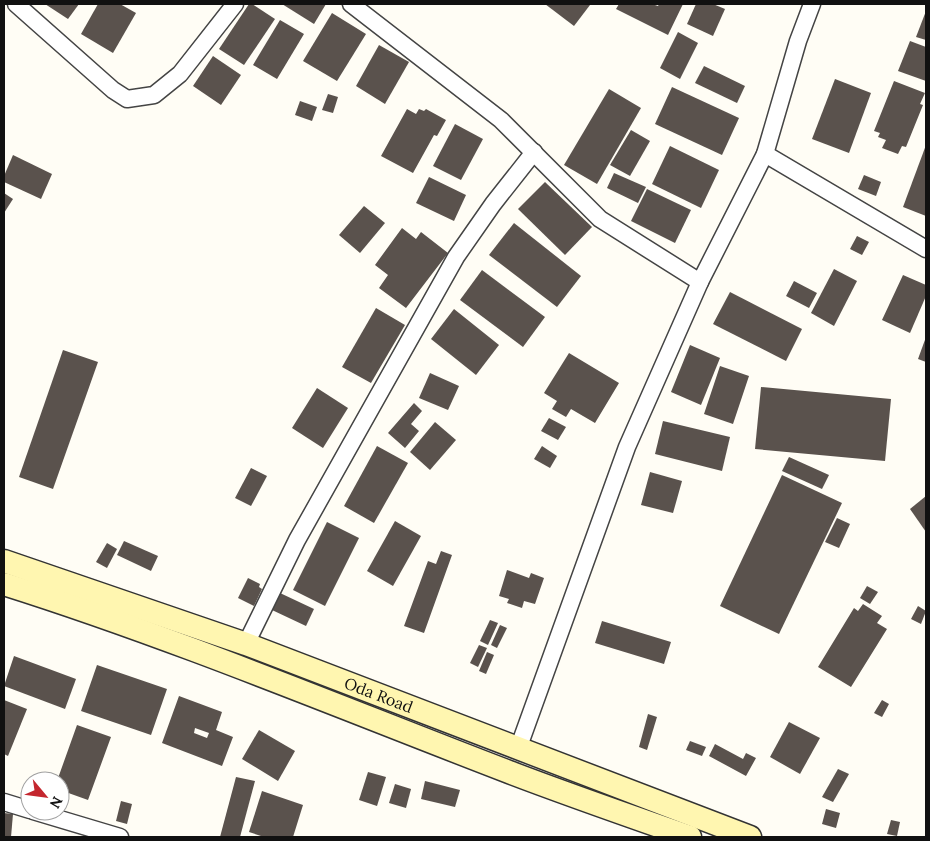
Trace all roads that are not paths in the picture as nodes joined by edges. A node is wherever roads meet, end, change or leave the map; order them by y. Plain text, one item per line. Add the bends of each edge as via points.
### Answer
1 (16, 4) edge
2 (235, 4) edge
3 (351, 4) edge
4 (812, 4) edge
5 (534, 152) junction
6 (765, 154) junction
7 (926, 249) edge
8 (700, 282) junction
9 (4, 561) edge
10 (4, 584) edge
11 (246, 644) junction
12 (518, 748) junction
13 (4, 802) edge
14 (20, 807) edge
15 (65, 821) edge
16 (120, 837) edge
17 (690, 837) edge
18 (750, 837) edge

1 - 2 street via 127,99 154,96 180,74
3 - 5 street via 501,120
4 - 6 street
5 - 8 street via 600,219
5 - 11 street via 456,258 297,540
6 - 7 street
6 - 8 street
8 - 12 street via 627,446
9 - 11 street, Oda Road
10 - 17 street, Oda Road via 233,664 512,773
11 - 12 street, Oda Road
12 - 18 street, Oda Road
13 - 14 street
15 - 16 street

